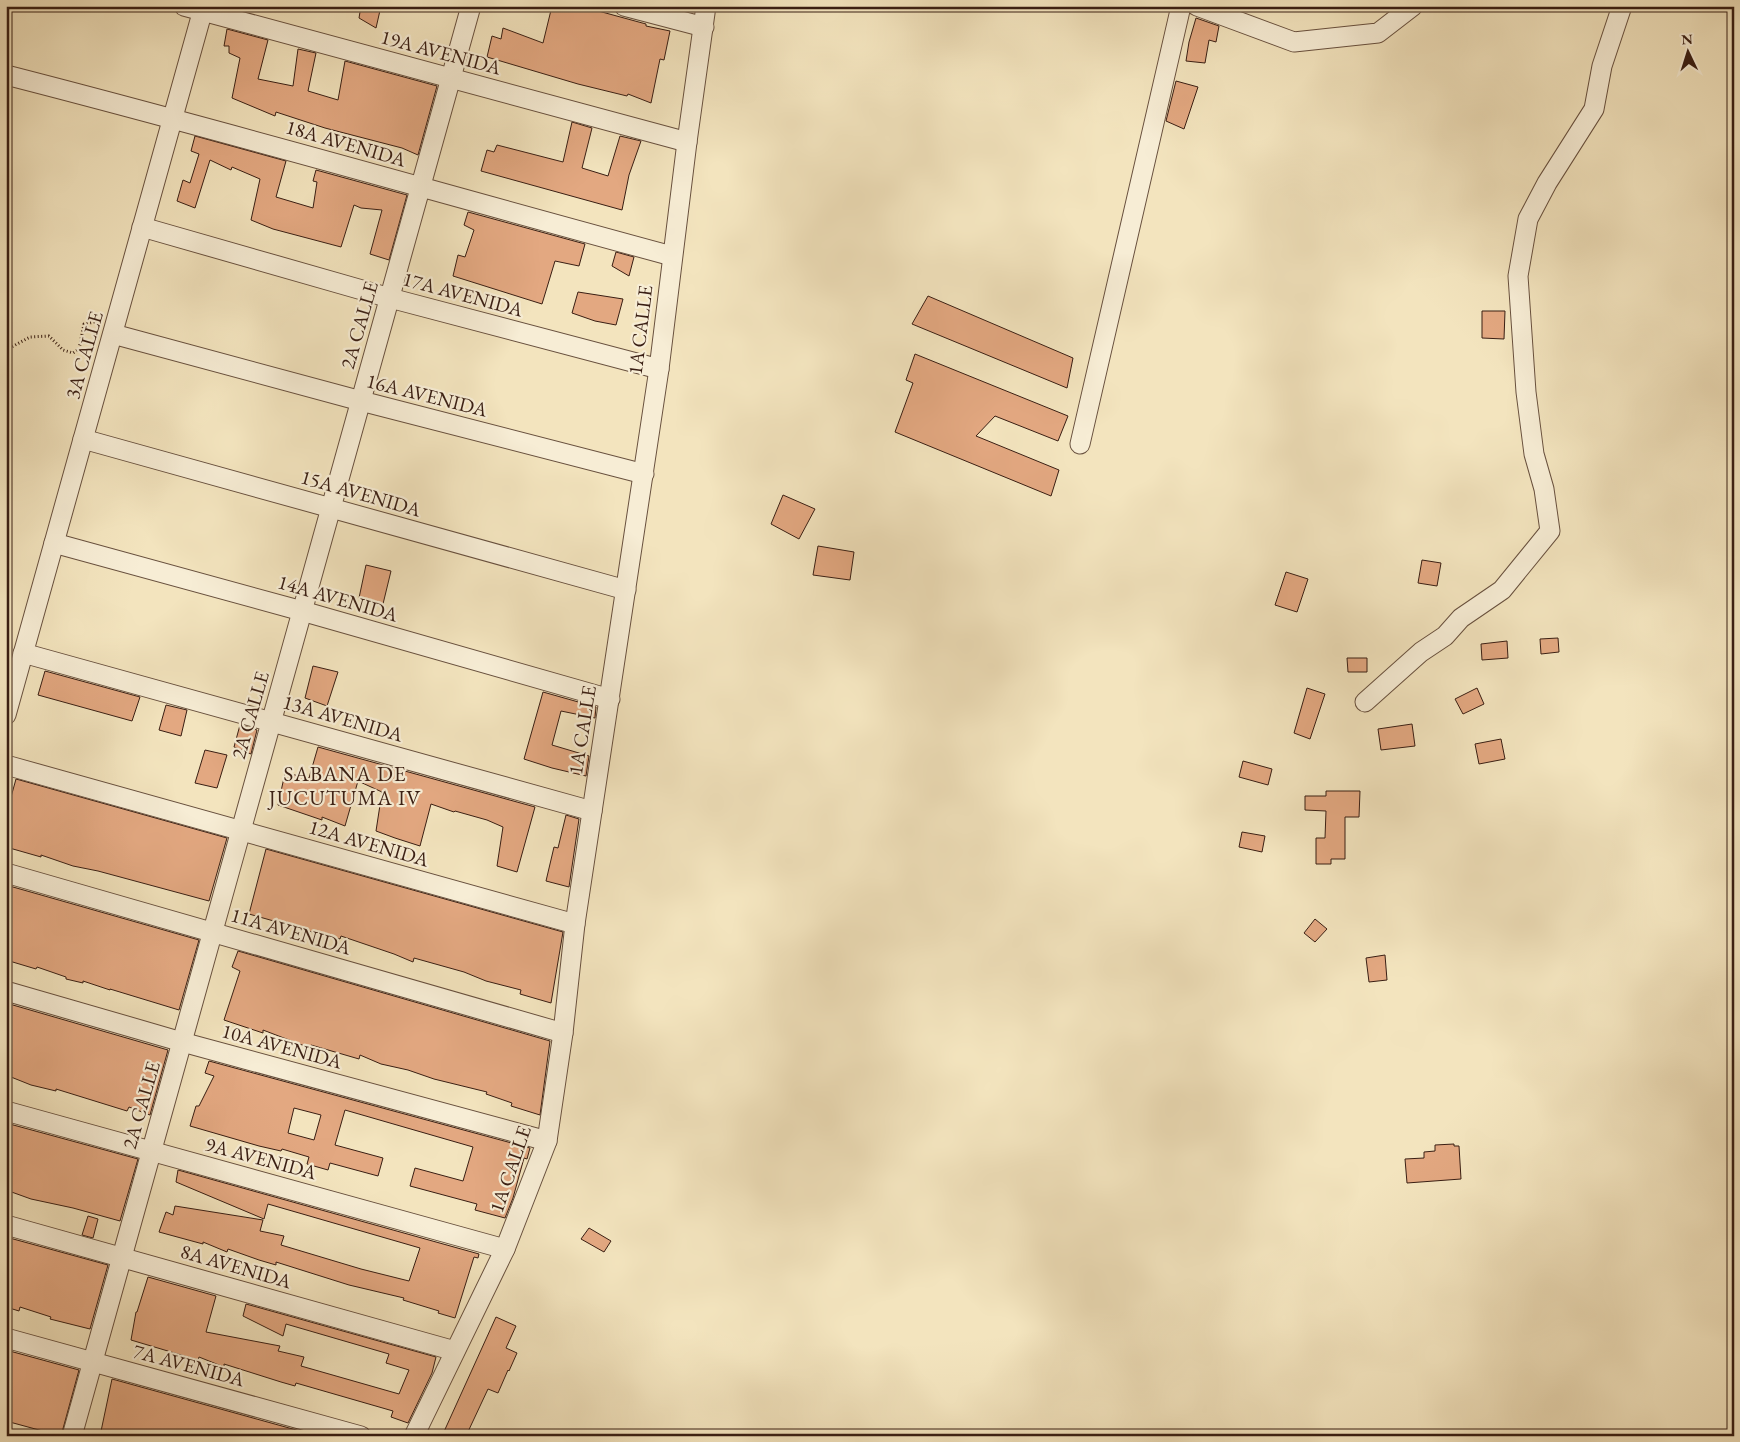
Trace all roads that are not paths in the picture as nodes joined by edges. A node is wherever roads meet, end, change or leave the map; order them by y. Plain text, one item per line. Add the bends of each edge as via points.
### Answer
1 (184, 6) edge
2 (471, 6) edge
3 (624, 6) edge
4 (706, 6) edge
5 (1181, 6) edge
6 (1197, 6) edge
7 (1413, 6) edge
8 (1622, 6) edge
9 (203, 9) edge
10 (704, 27) junction
11 (6, 75) edge
12 (451, 78) junction
13 (173, 117) junction
14 (687, 142) junction
15 (420, 188) junction
16 (142, 228) junction
17 (672, 256) junction
18 (390, 298) junction
19 (112, 334) junction
20 (659, 369) junction
21 (361, 401) junction
22 (83, 439) junction
23 (1080, 444) dead end
24 (644, 474) junction
25 (331, 508) junction
26 (54, 544) junction
27 (626, 590) junction
28 (302, 611) junction
29 (23, 653) junction
30 (610, 699) junction
31 (1365, 702) dead end
32 (6, 715) edge
33 (271, 721) junction
34 (6, 765) edge
35 (592, 811) junction
36 (241, 831) junction
37 (6, 873) edge
38 (575, 924) junction
39 (212, 932) junction
40 (6, 991) edge
41 (563, 1033) junction
42 (182, 1042) junction
43 (6, 1111) edge
44 (547, 1141) junction
45 (151, 1151) junction
46 (6, 1225) edge
47 (505, 1249) junction
48 (122, 1257) junction
49 (6, 1338) edge
50 (454, 1351) junction
51 (92, 1362) junction
52 (72, 1436) edge
53 (361, 1436) edge
54 (414, 1436) edge

1 - 9 street, 19A AVENIDA
2 - 12 street, 2A CALLE
3 - 10 street
4 - 10 street, 1A CALLE
5 - 23 street
6 - 7 street via 1294,42 1378,33
8 - 31 street via 1602,66 1594,109 1528,219 1518,276 1527,401 1550,531 1502,590 1461,618 1445,636 1421,652
9 - 12 street, 19A AVENIDA
9 - 13 street, 3A CALLE
10 - 14 street, 1A CALLE
11 - 13 street, 18A AVENIDA
12 - 14 street, 19A AVENIDA
12 - 15 street, 2A CALLE
13 - 15 street, 18A AVENIDA
13 - 16 street, 3A CALLE
14 - 17 street, 1A CALLE
15 - 17 street, 18A AVENIDA
15 - 18 street, 2A CALLE
16 - 18 street, 17A AVENIDA
16 - 19 street, 3A CALLE
17 - 20 street, 1A CALLE
18 - 20 street, 17A AVENIDA
18 - 21 street, 2A CALLE
19 - 21 street, 16A AVENIDA
19 - 22 street, 3A CALLE
20 - 24 street, 1A CALLE
21 - 24 street, 16A AVENIDA
21 - 25 street, 2A CALLE
22 - 25 street, 15A AVENIDA
22 - 26 street, 3A CALLE
24 - 27 street, 1A CALLE
25 - 27 street, 15A AVENIDA
25 - 28 street, 2A CALLE
26 - 28 street, 14A AVENIDA
26 - 29 street, 3A CALLE
27 - 30 street, 1A CALLE
28 - 30 street, 14A AVENIDA
28 - 33 street, 2A CALLE
29 - 32 street, 3A CALLE
29 - 33 street, 13A AVENIDA
30 - 35 street, 1A CALLE
33 - 35 street, 13A AVENIDA
33 - 36 street, 2A CALLE
34 - 36 street, 12A AVENIDA
35 - 38 street, 1A CALLE
36 - 38 street, 12A AVENIDA
36 - 39 street, 2A CALLE
37 - 39 street, 11A AVENIDA
38 - 41 street, 1A CALLE
39 - 41 street, 11A AVENIDA
39 - 42 street, 2A CALLE
40 - 42 street, 10A AVENIDA
41 - 44 street, 1A CALLE
42 - 44 street, 10A AVENIDA
42 - 45 street, 2A CALLE
43 - 45 street, 9A AVENIDA
44 - 47 street, 1A CALLE
45 - 47 street, 9A AVENIDA
45 - 48 street, 2A CALLE
46 - 48 street, 8A AVENIDA
47 - 50 street, 1A CALLE
48 - 50 street, 8A AVENIDA
48 - 51 street, 2A CALLE
49 - 51 street, 7A AVENIDA
50 - 54 street, 1A CALLE
51 - 52 street, 2A CALLE
51 - 53 street, 7A AVENIDA

